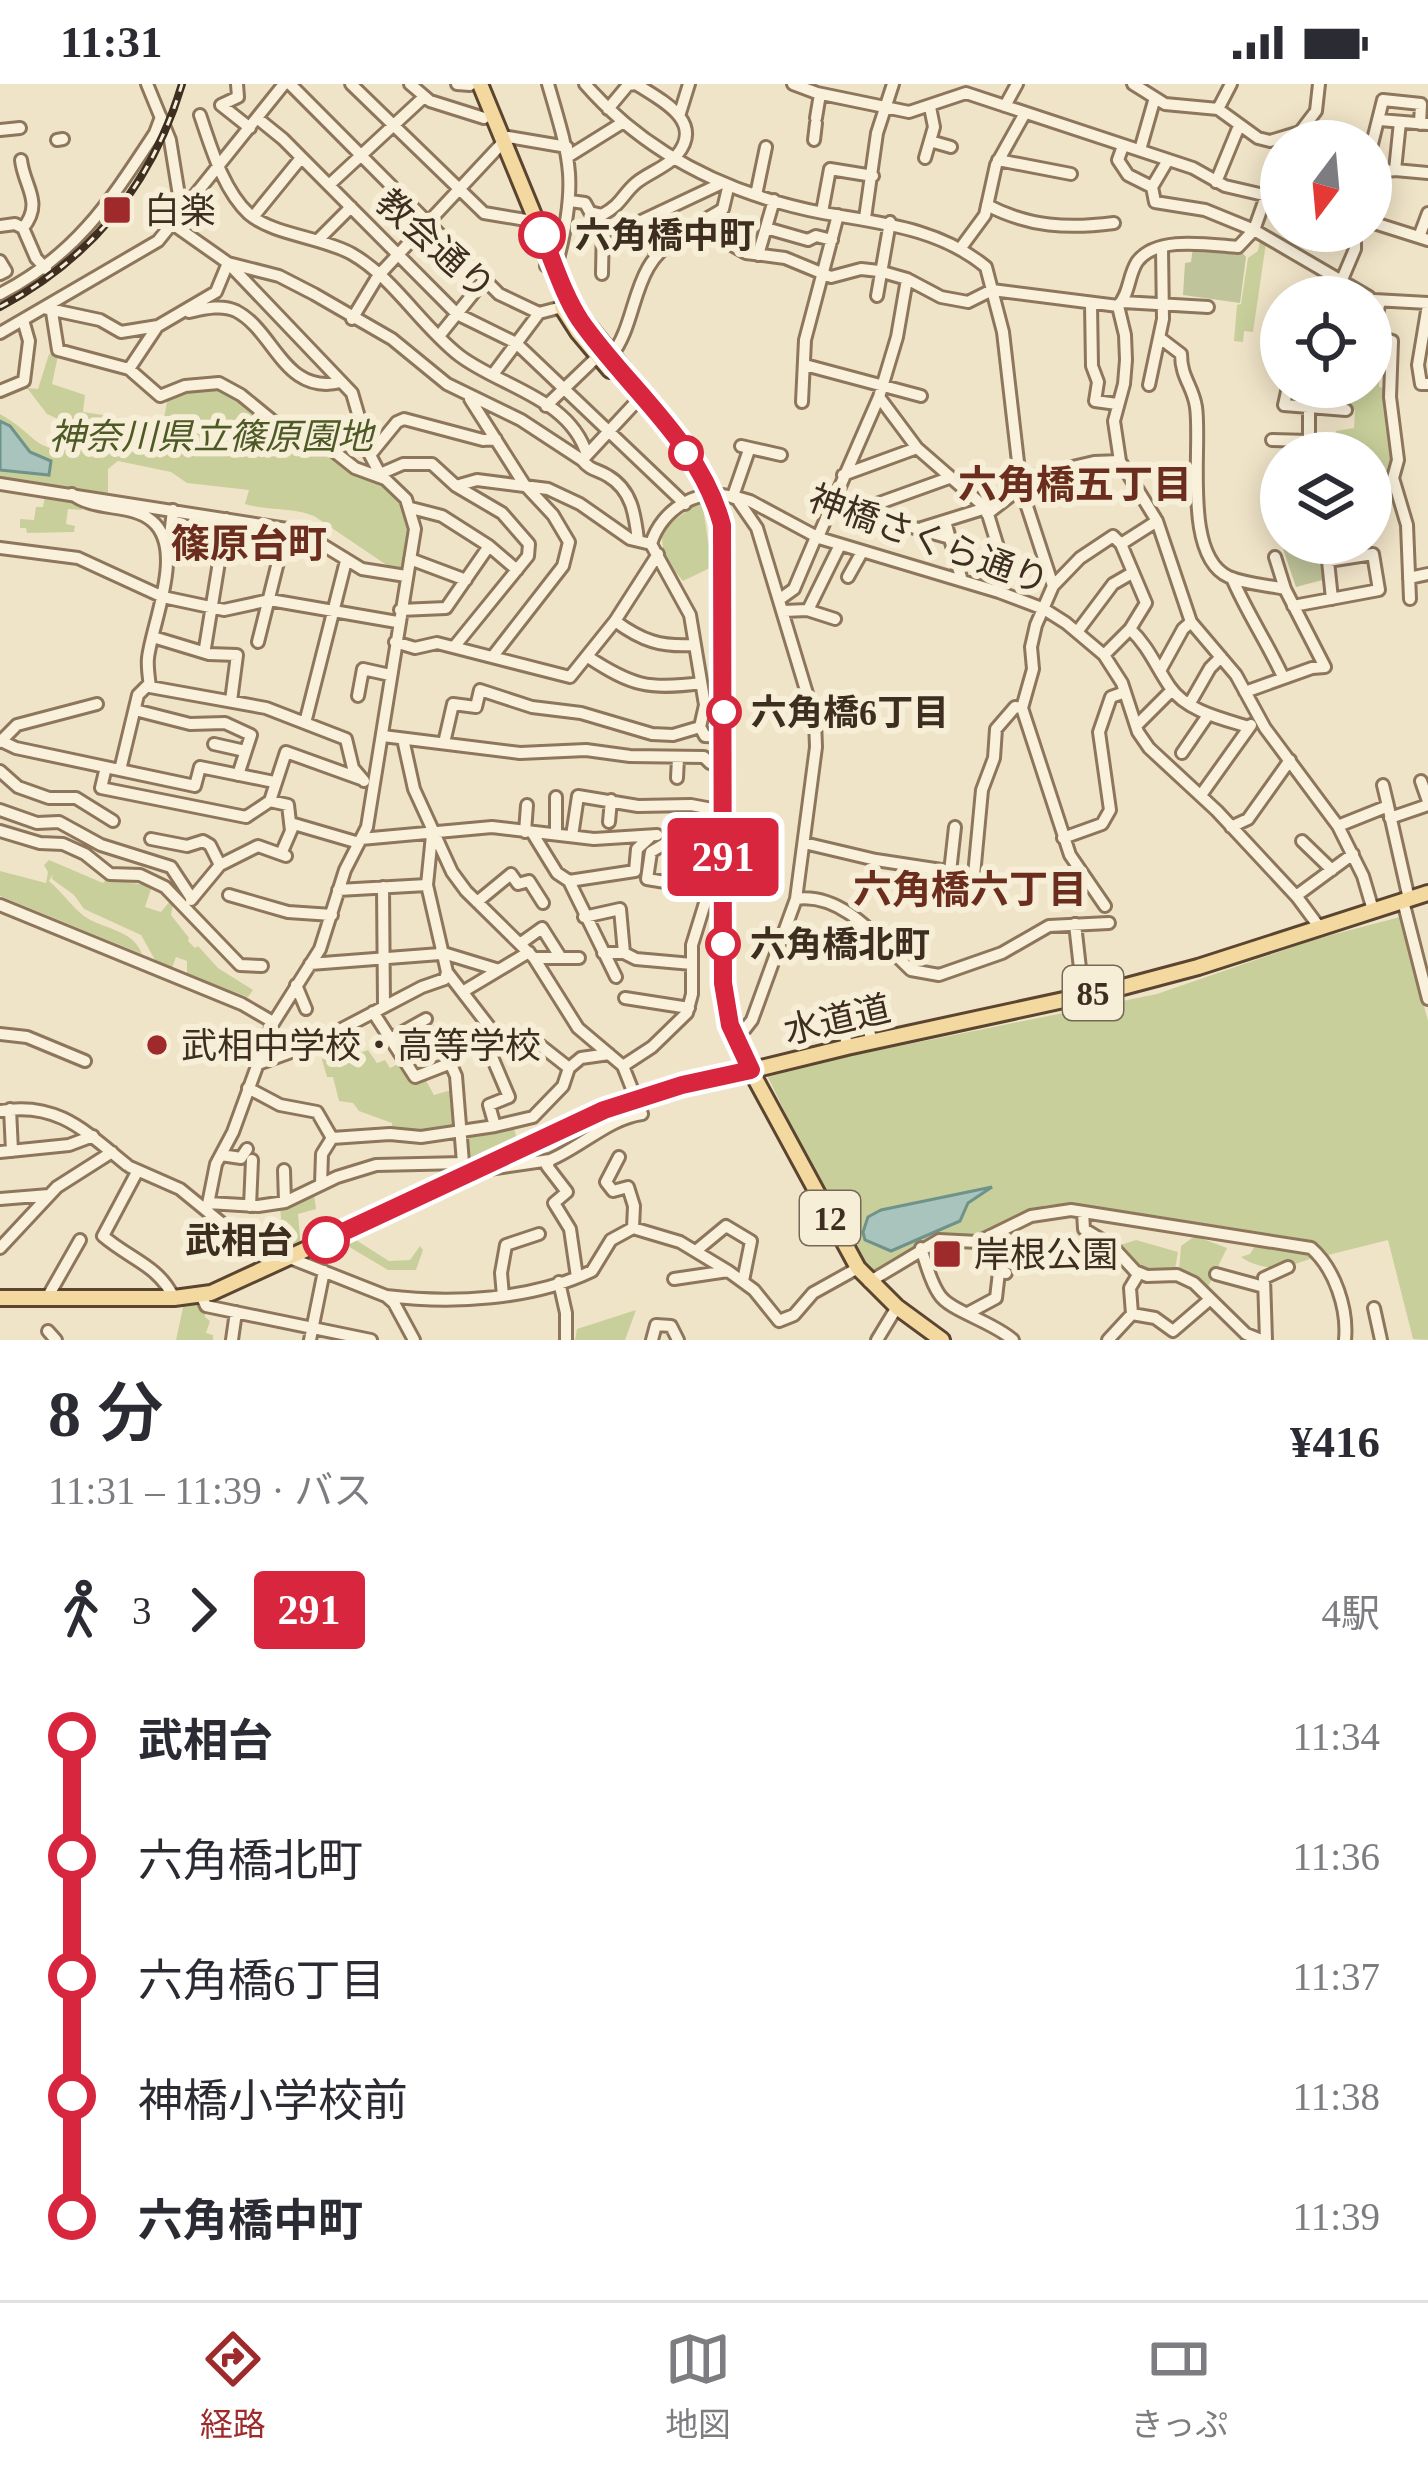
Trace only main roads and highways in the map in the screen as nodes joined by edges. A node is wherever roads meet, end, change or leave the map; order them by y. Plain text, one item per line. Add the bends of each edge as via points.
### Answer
1 (470, 84) edge
2 (480, 84) edge
3 (500, 145) junction
4 (550, 265) junction
5 (604, 356) junction
6 (679, 444) junction
7 (1428, 892) edge
8 (751, 1070) junction
9 (0, 1298) edge
10 (942, 1340) edge

1 - 3 main road, 12
2 - 3 main road, 12
3 - 4 main road, 12
3 - 4 main road, 12
4 - 5 main road, 12
4 - 5 main road, 12 via 562,307
5 - 6 main road, 12
5 - 6 main road, 12
6 - 8 main road, 12 via 722,525 723,846 716,890 723,983
7 - 8 main road, 水道道 / 85 via 1198,968
8 - 9 main road, 水道道 / 85 via 634,1099 201,1295
8 - 10 main road, 12 via 858,1268

